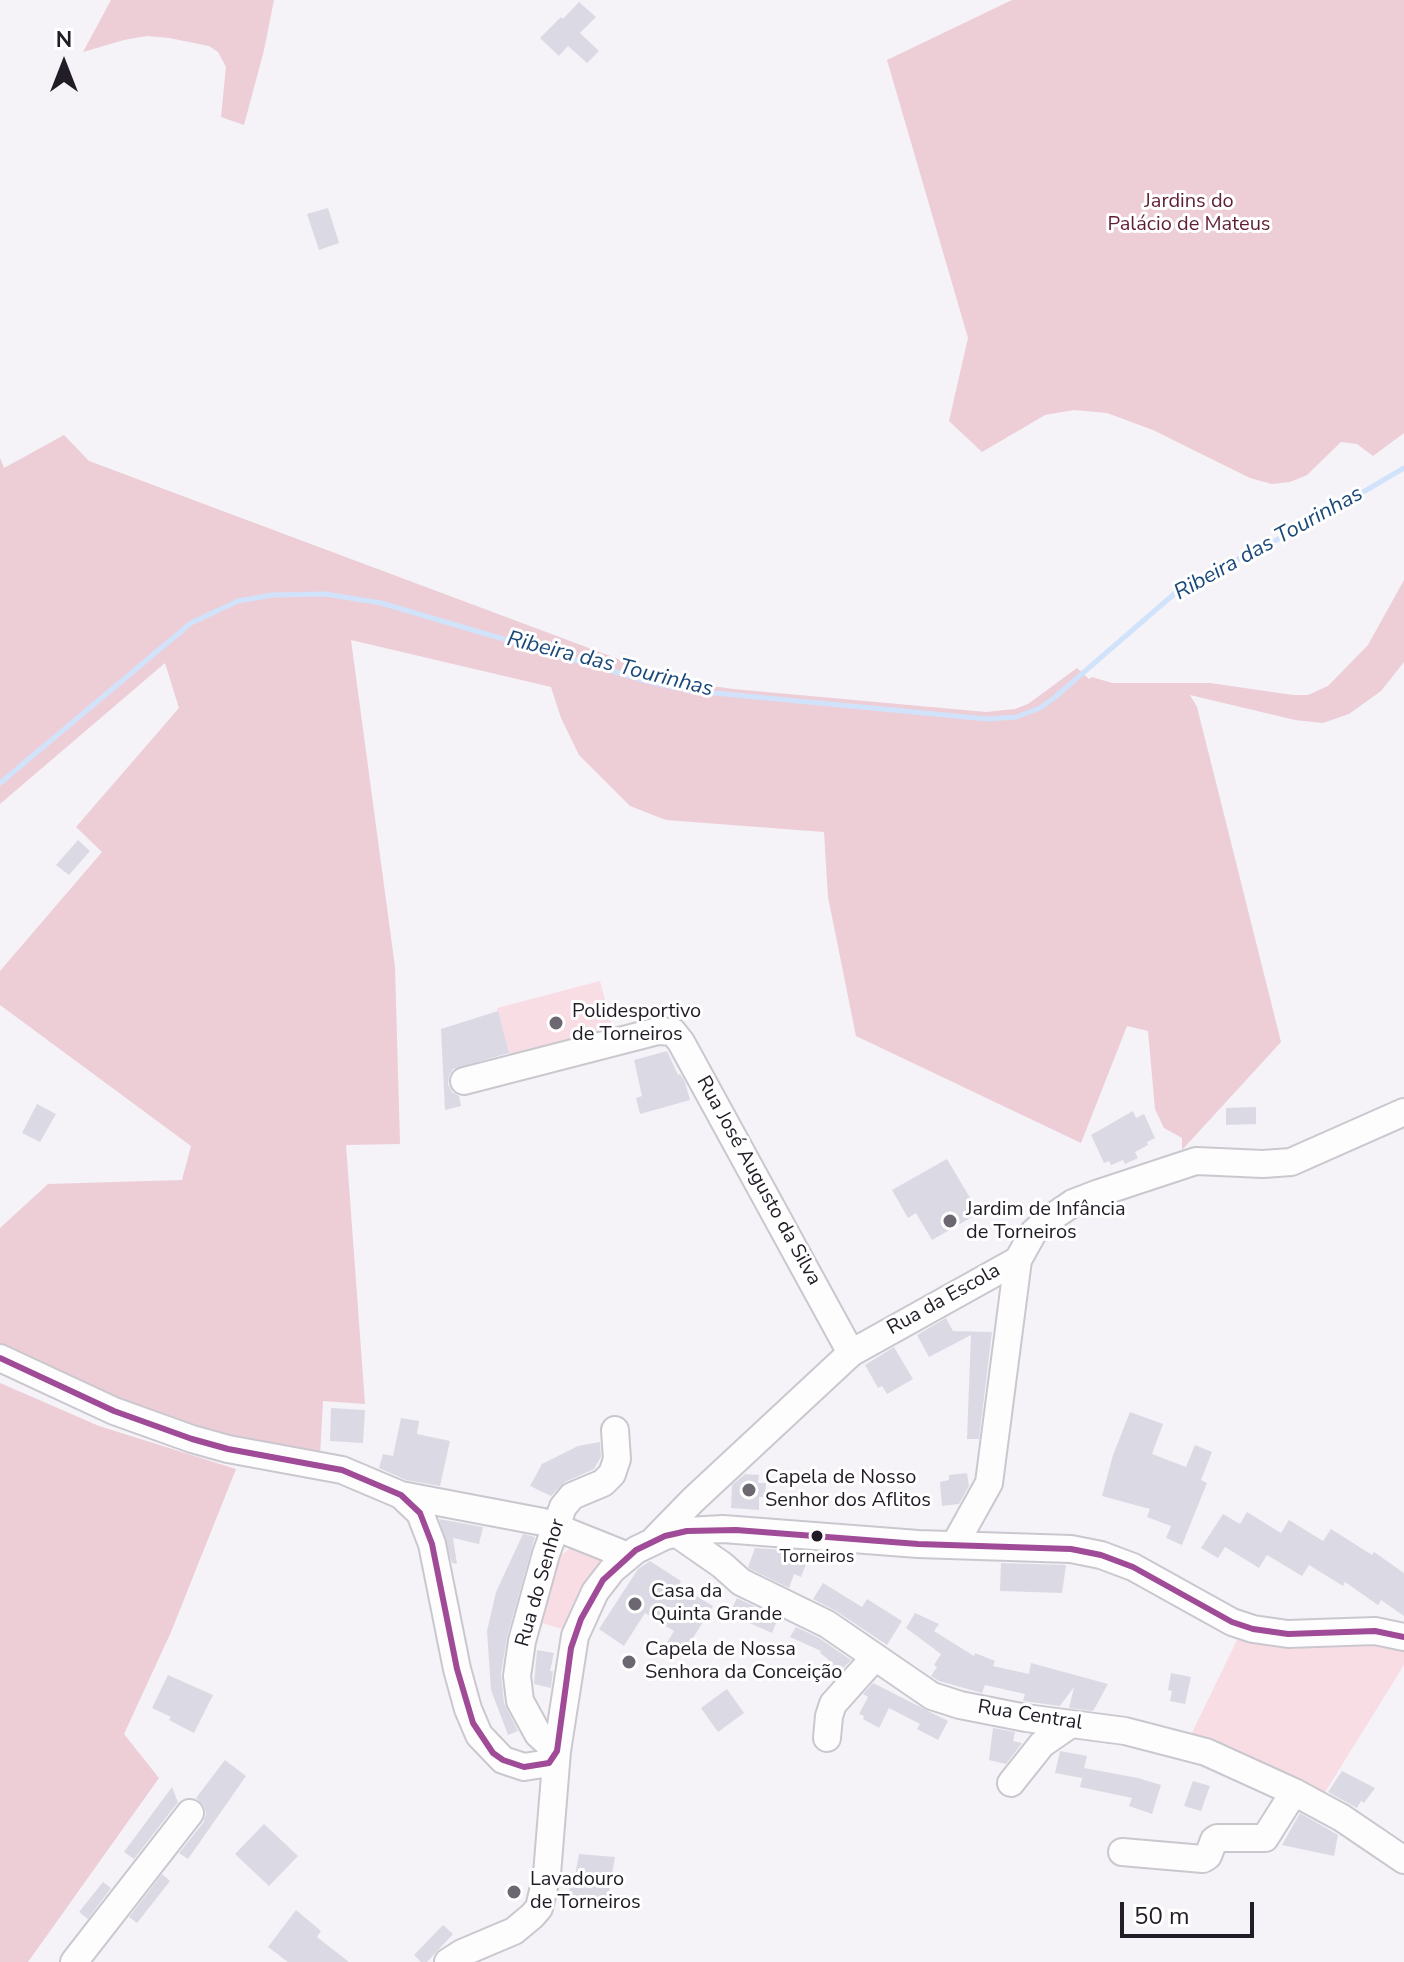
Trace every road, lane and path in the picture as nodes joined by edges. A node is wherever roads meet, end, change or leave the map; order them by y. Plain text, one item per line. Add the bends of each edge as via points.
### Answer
1 (464, 1081) dead end
2 (1404, 1112) edge
3 (1018, 1260) junction
4 (851, 1353) junction
5 (0, 1358) edge
6 (615, 1430) dead end
7 (401, 1495) junction
8 (556, 1526) junction
9 (665, 1536) junction
10 (955, 1544) junction
11 (628, 1556) junction
12 (1404, 1637) edge
13 (875, 1657) junction
14 (1071, 1724) junction
15 (827, 1738) dead end
16 (548, 1759) junction
17 (1011, 1783) dead end
18 (1294, 1792) junction
19 (190, 1813) dead end
20 (1122, 1852) dead end
21 (1404, 1860) edge
22 (74, 1962) edge
23 (448, 1962) edge

1 - 4 street, Rua José Augusto da Silva via 658,1031 673,1032
2 - 3 street via 1291,1162 1188,1162 1089,1196 1045,1222
3 - 4 street, Rua da Escola
3 - 10 street, Rua da Escola via 991,1475
4 - 9 street, Rua da Escola via 693,1500
5 - 7 street via 114,1411 192,1439 342,1470
6 - 8 street, Rua do Senhor via 612,1474 572,1496
7 - 8 street
7 - 16 street via 420,1513 432,1544 457,1669 479,1735 503,1760 524,1767
8 - 11 street
8 - 16 street, Rua do Senhor via 528,1617 517,1684
9 - 10 street via 699,1529
9 - 11 street
9 - 13 street, Rua Central via 722,1565 741,1582 827,1624
10 - 12 street via 1101,1555 1232,1622 1261,1631 1362,1631
11 - 16 street via 603,1580 581,1619
13 - 14 street, Rua Central via 942,1700
13 - 15 street via 833,1704
14 - 17 street via 1042,1744
14 - 18 street, Rua Central via 1182,1744
16 - 23 street via 553,1803 546,1886 539,1908 514,1931
18 - 20 street via 1262,1839 1217,1838 1203,1859
18 - 21 street, Rua Central
19 - 22 street

